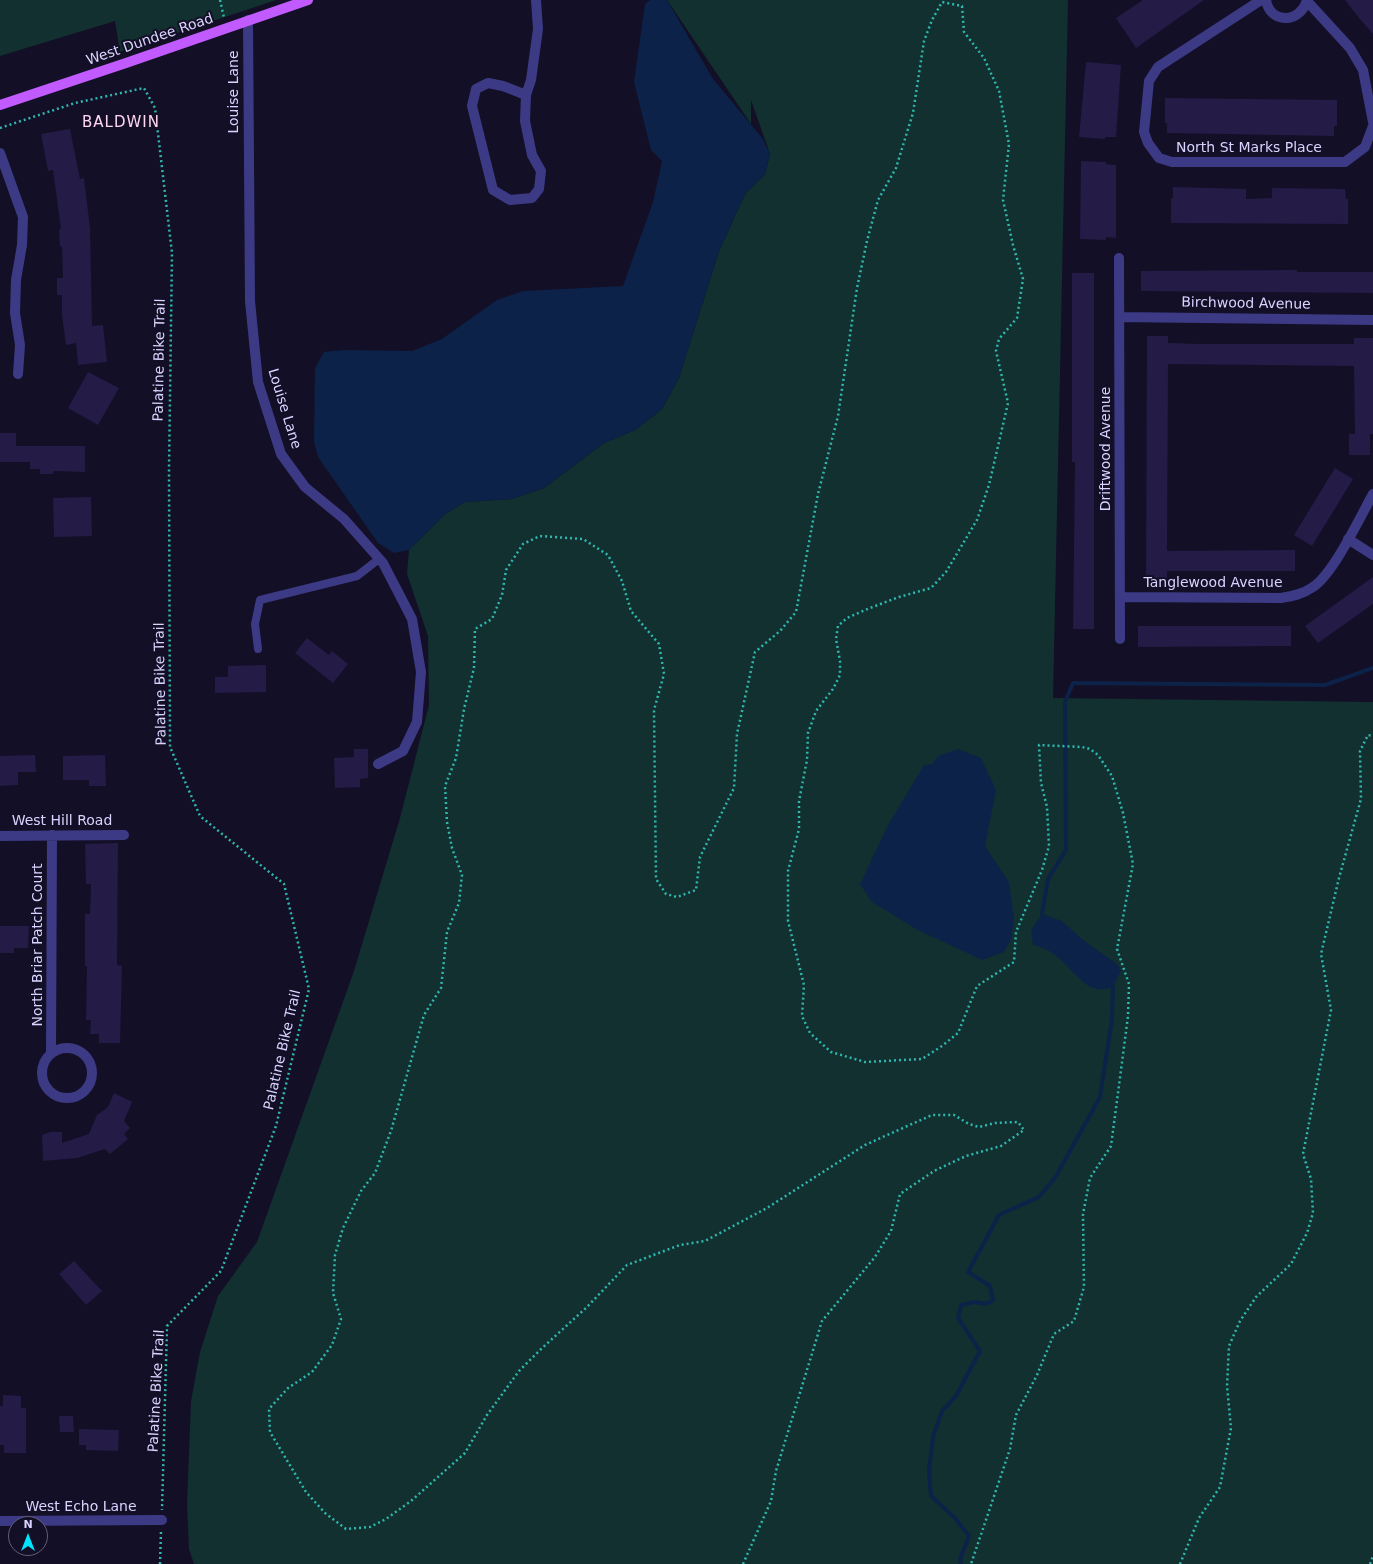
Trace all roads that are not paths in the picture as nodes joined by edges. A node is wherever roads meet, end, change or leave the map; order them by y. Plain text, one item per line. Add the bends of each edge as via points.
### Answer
1 (308, 0) edge
2 (536, 0) edge
3 (1261, 0) edge
4 (1266, 0) edge
5 (1307, 0) edge
6 (248, 20) junction
7 (526, 96) junction
8 (0, 105) edge
9 (1373, 122) edge
10 (1373, 126) edge
11 (0, 153) edge
12 (1120, 258) dead end
13 (1120, 317) junction
14 (1373, 320) edge
15 (18, 374) dead end
16 (1373, 494) edge
17 (1348, 539) junction
18 (1373, 555) edge
19 (379, 559) junction
20 (1120, 598) junction
21 (1120, 638) dead end
22 (258, 649) dead end
23 (378, 764) dead end
24 (0, 836) edge
25 (52, 836) junction
26 (124, 836) dead end
27 (51, 1054) junction
28 (162, 1520) road end
29 (0, 1521) edge

1 - 6 main road, West Dundee Road
2 - 7 street via 538,29 531,80
3 - 10 street, North St Marks Place via 1158,67 1149,81 1144,132 1148,143 1159,158 1172,162 1345,162 1365,147
4 - 5 street via 1270,10 1288,18 1301,13
5 - 9 street via 1350,48 1363,70
6 - 8 main road, West Dundee Road
6 - 19 street, Louise Lane via 250,301 258,382 281,454 305,487 344,519
7 - 7 street via 525,121 532,155 541,171 539,189 532,198 510,200 493,190 472,106 476,89 488,83 503,86
11 - 15 street via 22,217 22,245 16,280 15,313 20,345
12 - 13 street, Driftwood Avenue
13 - 14 street, Birchwood Avenue
13 - 20 street, Driftwood Avenue
16 - 17 street, Tanglewood Avenue
17 - 18 street
17 - 20 street, Tanglewood Avenue via 1325,575 1314,587 1299,595 1281,598
19 - 22 lane via 357,576 260,600 255,624
19 - 23 street, Louise Lane via 412,619 420,672 417,722 403,751
20 - 21 street, Driftwood Avenue
24 - 25 street, West Hill Road
25 - 26 street, West Hill Road
25 - 27 street, North Briar Patch Court
27 - 27 street, North Briar Patch Court via 42,1071 43,1081 48,1089 65,1098 75,1097 83,1092 89,1085 92,1075 86,1057 70,1048 60,1049
28 - 29 street, West Echo Lane

